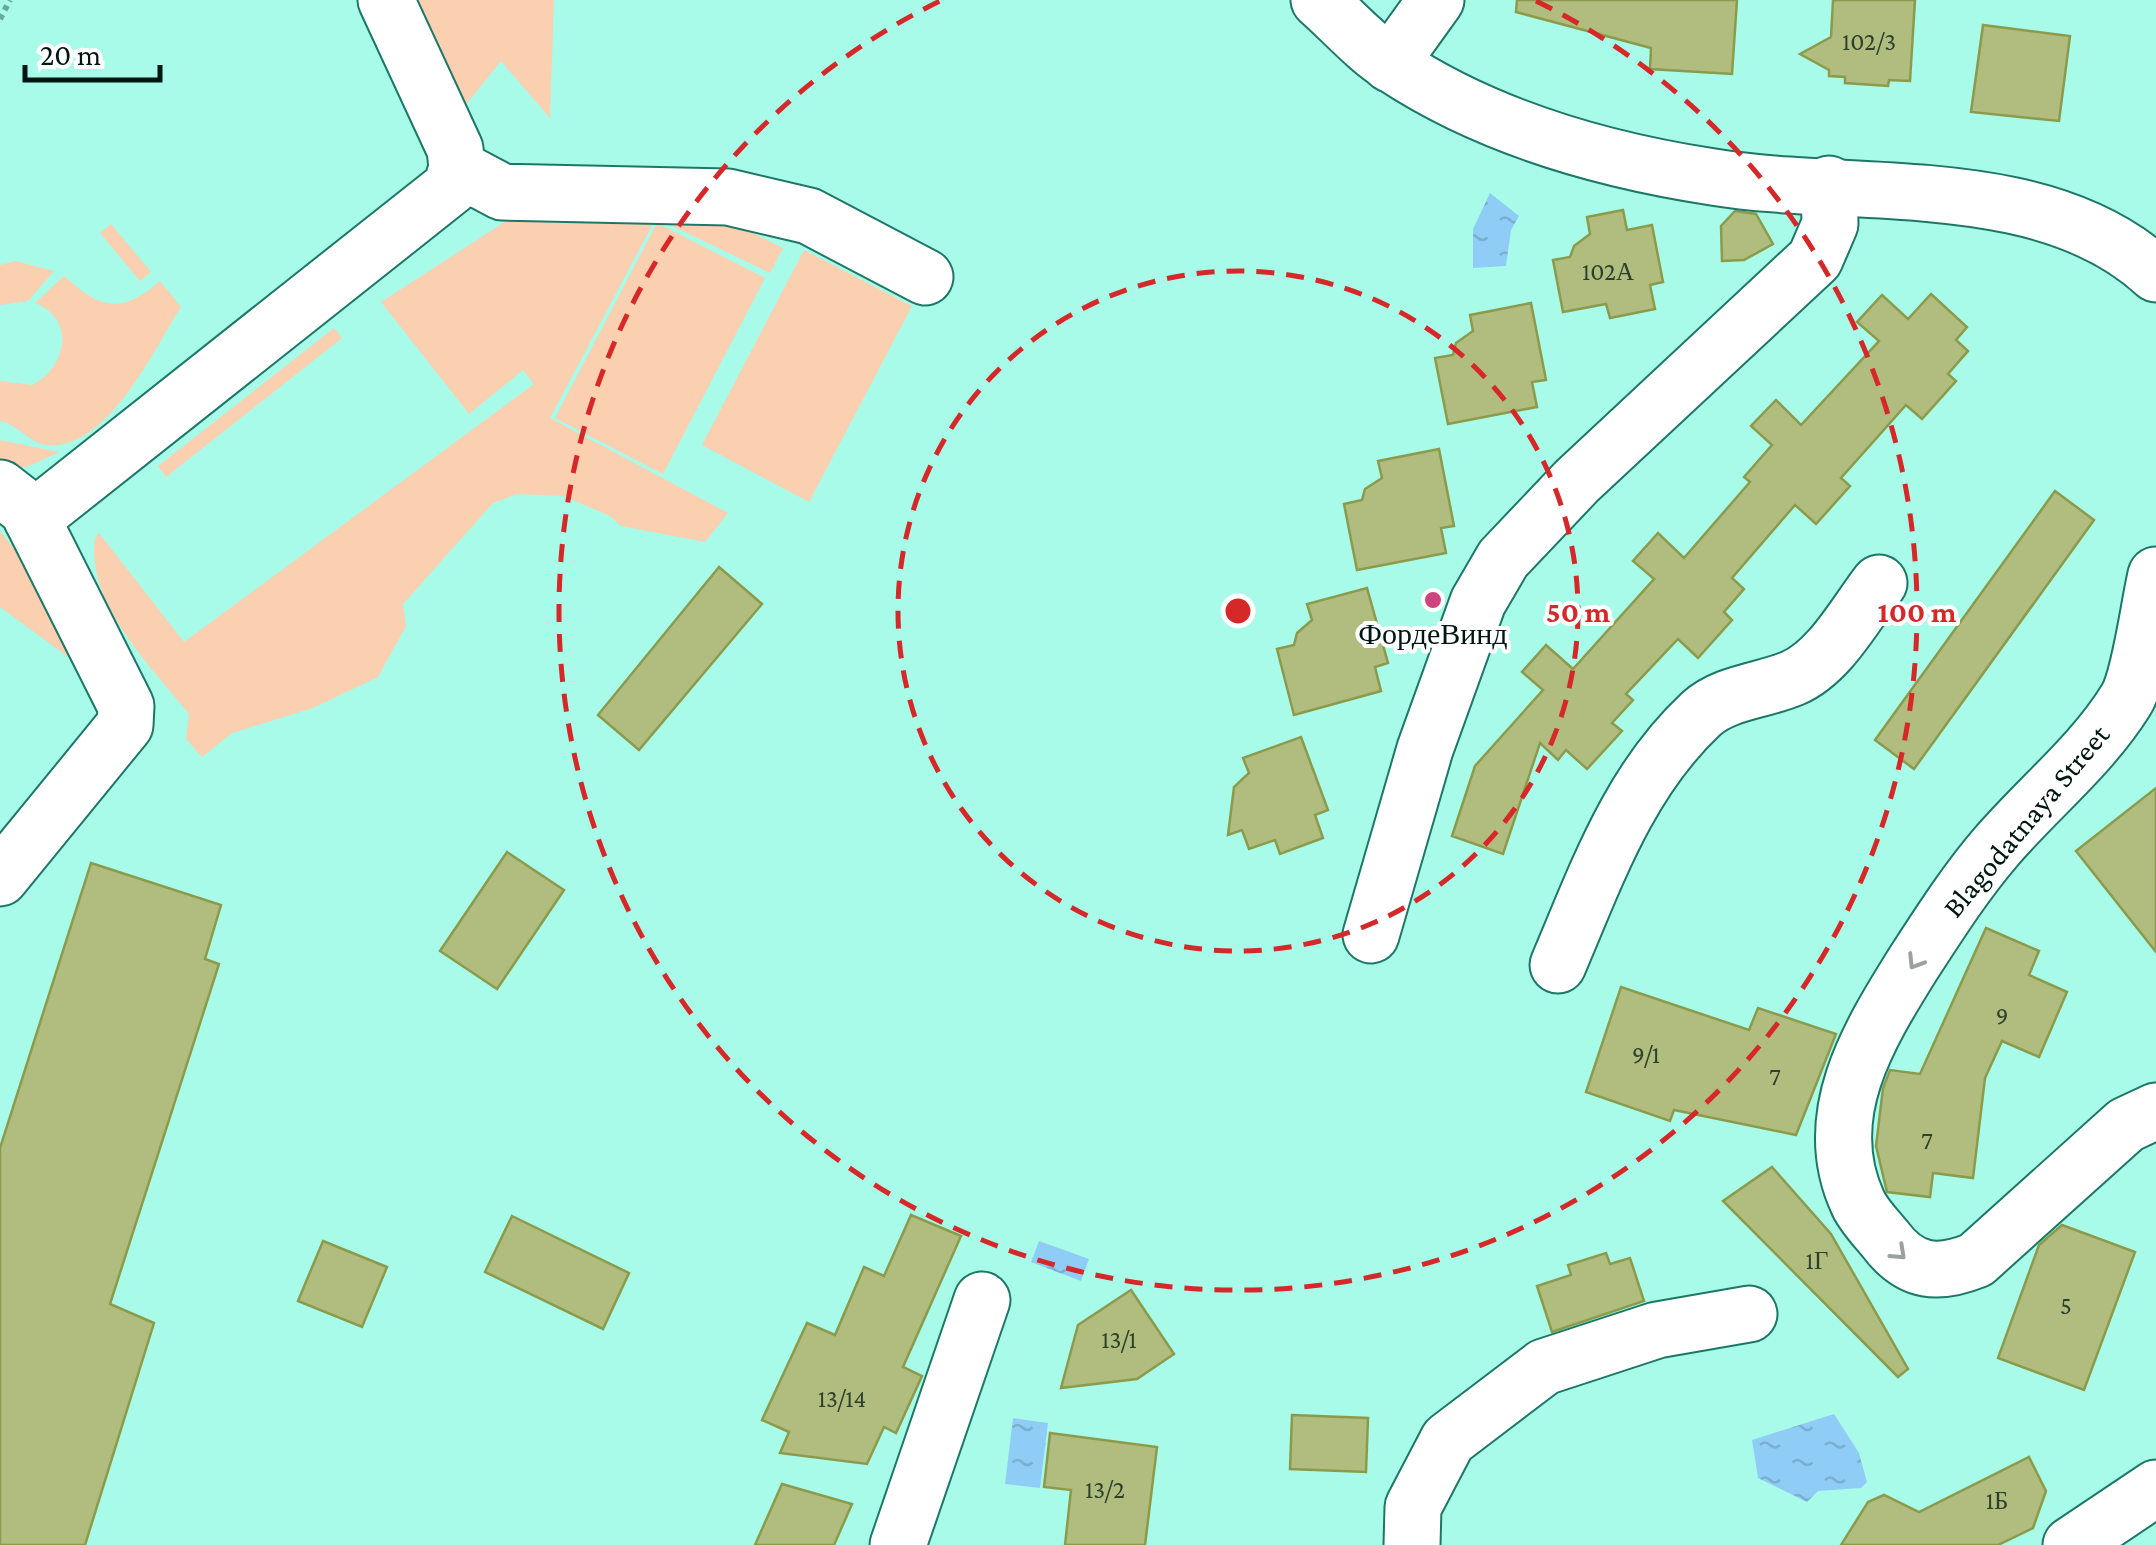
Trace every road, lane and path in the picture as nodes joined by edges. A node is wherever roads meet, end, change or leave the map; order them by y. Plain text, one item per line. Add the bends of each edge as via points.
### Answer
1 (10, 0) edge
2 (386, 0) edge
3 (1319, 0) edge
4 (1436, 0) edge
5 (0, 19) edge
6 (1390, 64) junction
7 (457, 168) junction
8 (1829, 184) junction
9 (2156, 274) edge
10 (926, 277) dead end
11 (16, 503) edge
12 (2156, 575) edge
13 (1880, 582) dead end
14 (2142, 703) edge
15 (0, 878) edge
16 (1372, 934) dead end
17 (1558, 965) dead end
18 (2156, 1111) edge
19 (982, 1300) dead end
20 (1749, 1314) dead end
21 (2156, 1488) edge
22 (898, 1545) edge
23 (1412, 1545) edge
24 (2070, 1545) edge

1 - 5 path
2 - 7 street via 455,149
3 - 6 street
4 - 6 street
6 - 8 street via 1570,148 1716,178
7 - 10 street via 502,192 728,197 761,204 809,216
7 - 11 street via 451,186 424,210
8 - 9 street via 2060,216 2134,253
8 - 16 street via 1830,224 1815,259 1503,559 1478,602 1425,748
11 - 15 street via 121,692 126,725
12 - 14 street, Blagodatnaya Street
13 - 17 street via 1822,658 1797,677 1724,698 1701,714 1623,811
14 -> 18 street, Blagodatnaya Street via 2095,741 1994,849 1945,915 1870,1034 1846,1100 1844,1151 1858,1204 1891,1248 1915,1268 1946,1272 1976,1260 2126,1125
19 - 22 street
20 - 23 street via 1656,1330 1544,1367 1448,1440 1413,1507
21 - 24 street

